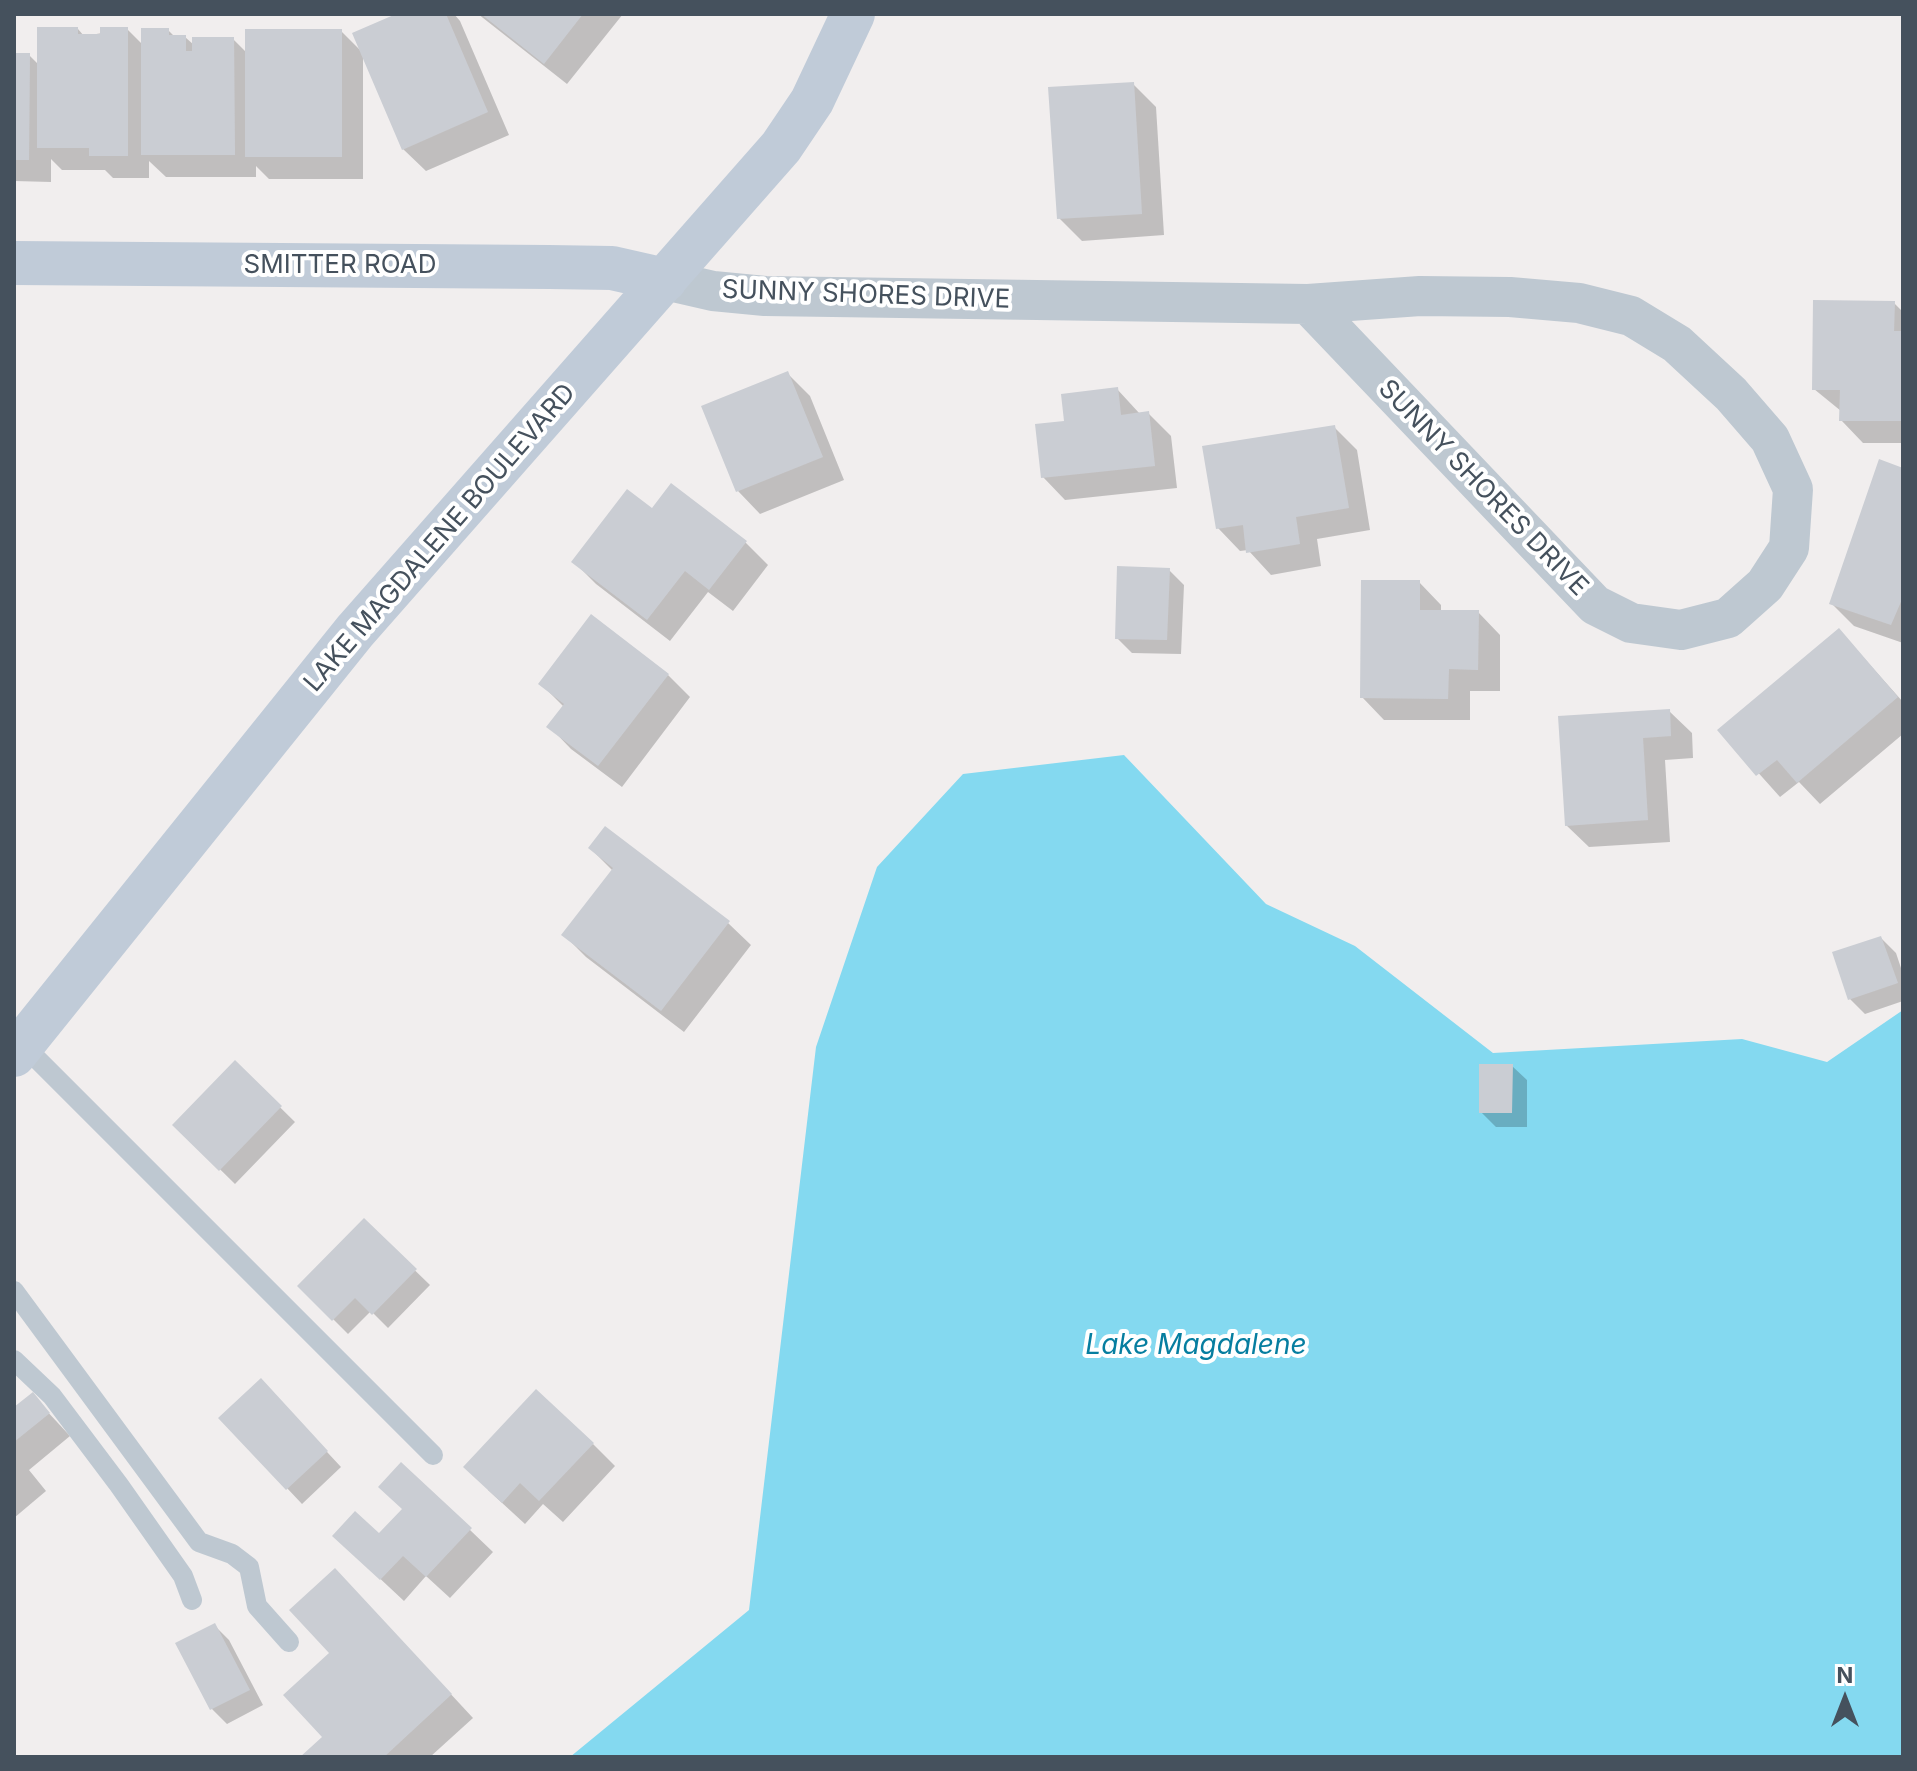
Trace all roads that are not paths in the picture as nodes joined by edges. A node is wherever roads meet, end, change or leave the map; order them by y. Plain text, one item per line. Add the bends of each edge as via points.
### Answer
1 (853, 14) edge
2 (14, 263) edge
3 (665, 280) junction
4 (1308, 304) junction
5 (18, 1050) edge
6 (14, 1291) edge
7 (14, 1360) edge
8 (433, 1455) dead end
9 (192, 1600) dead end
10 (289, 1642) dead end

1 - 3 street, LAKE MAGDALENE BOULEVARD via 812,101 781,147
2 - 3 street, SMITTER ROAD via 612,268
3 - 4 street, SUNNY SHORES DRIVE via 765,296
3 - 5 street, LAKE MAGDALENE BOULEVARD via 355,631
4 - 4 street, SUNNY SHORES DRIVE via 1420,296 1510,297 1579,303 1631,316 1677,344 1770,439 1793,489 1789,548 1765,585 1728,618 1681,630 1631,623 1595,605
5 - 8 lane
6 - 10 lane via 199,1542 232,1554 249,1567 257,1606
7 - 9 lane via 52,1396 119,1485 183,1576

